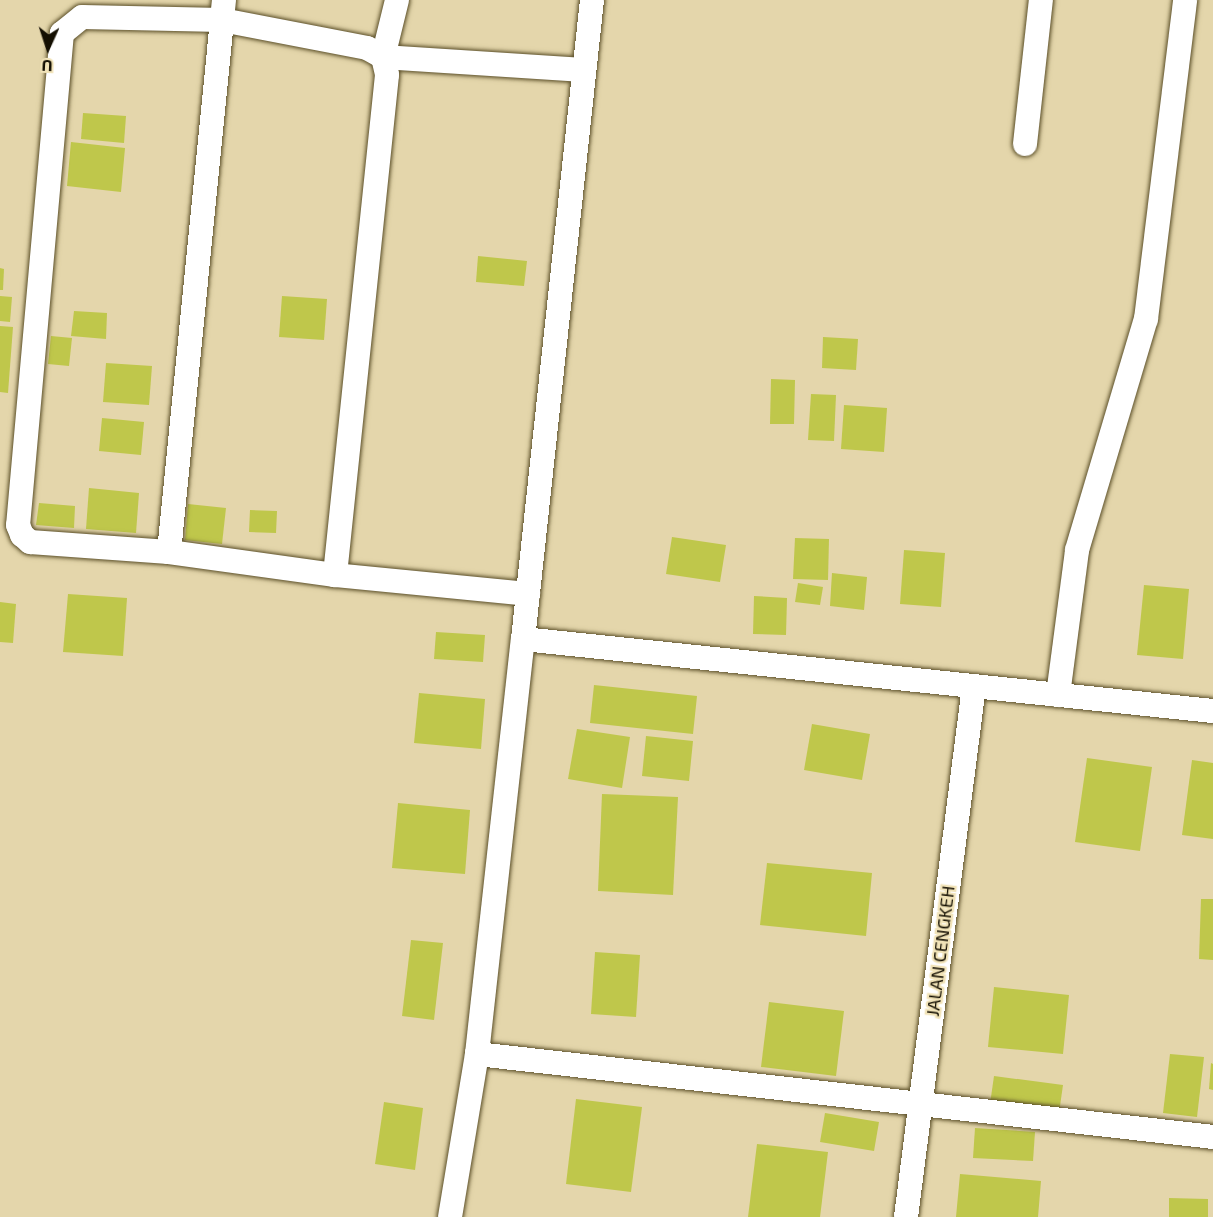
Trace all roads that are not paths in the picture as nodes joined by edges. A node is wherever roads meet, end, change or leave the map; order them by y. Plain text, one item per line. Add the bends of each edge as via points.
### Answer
1 (397, 0) edge
2 (592, 0) edge
3 (1041, 0) edge
4 (1185, 0) edge
5 (223, 10) edge
6 (383, 57) junction
7 (584, 70) junction
8 (1025, 144) dead end
9 (169, 552) junction
10 (335, 575) junction
11 (528, 594) junction
12 (523, 639) junction
13 (974, 686) junction
14 (1058, 694) junction
15 (1213, 711) edge
16 (477, 1054) junction
17 (921, 1104) junction
18 (1213, 1137) edge
19 (450, 1217) edge
20 (906, 1217) edge

1 - 6 street
2 - 7 street
3 - 8 street
4 - 14 street via 1146,319 1077,550
5 - 6 street
5 - 9 street
5 - 9 street via 82,17 62,33 18,525 30,542
6 - 7 street
6 - 10 street via 387,75 385,100
7 - 11 street
9 - 10 street
10 - 11 street
11 - 12 street
12 - 13 street
12 - 16 street
13 - 14 street
13 - 17 street, JALAN CENGKEH
14 - 15 street
16 - 17 street
16 - 19 street
17 - 18 street
17 - 20 street, JALAN CENGKEH

